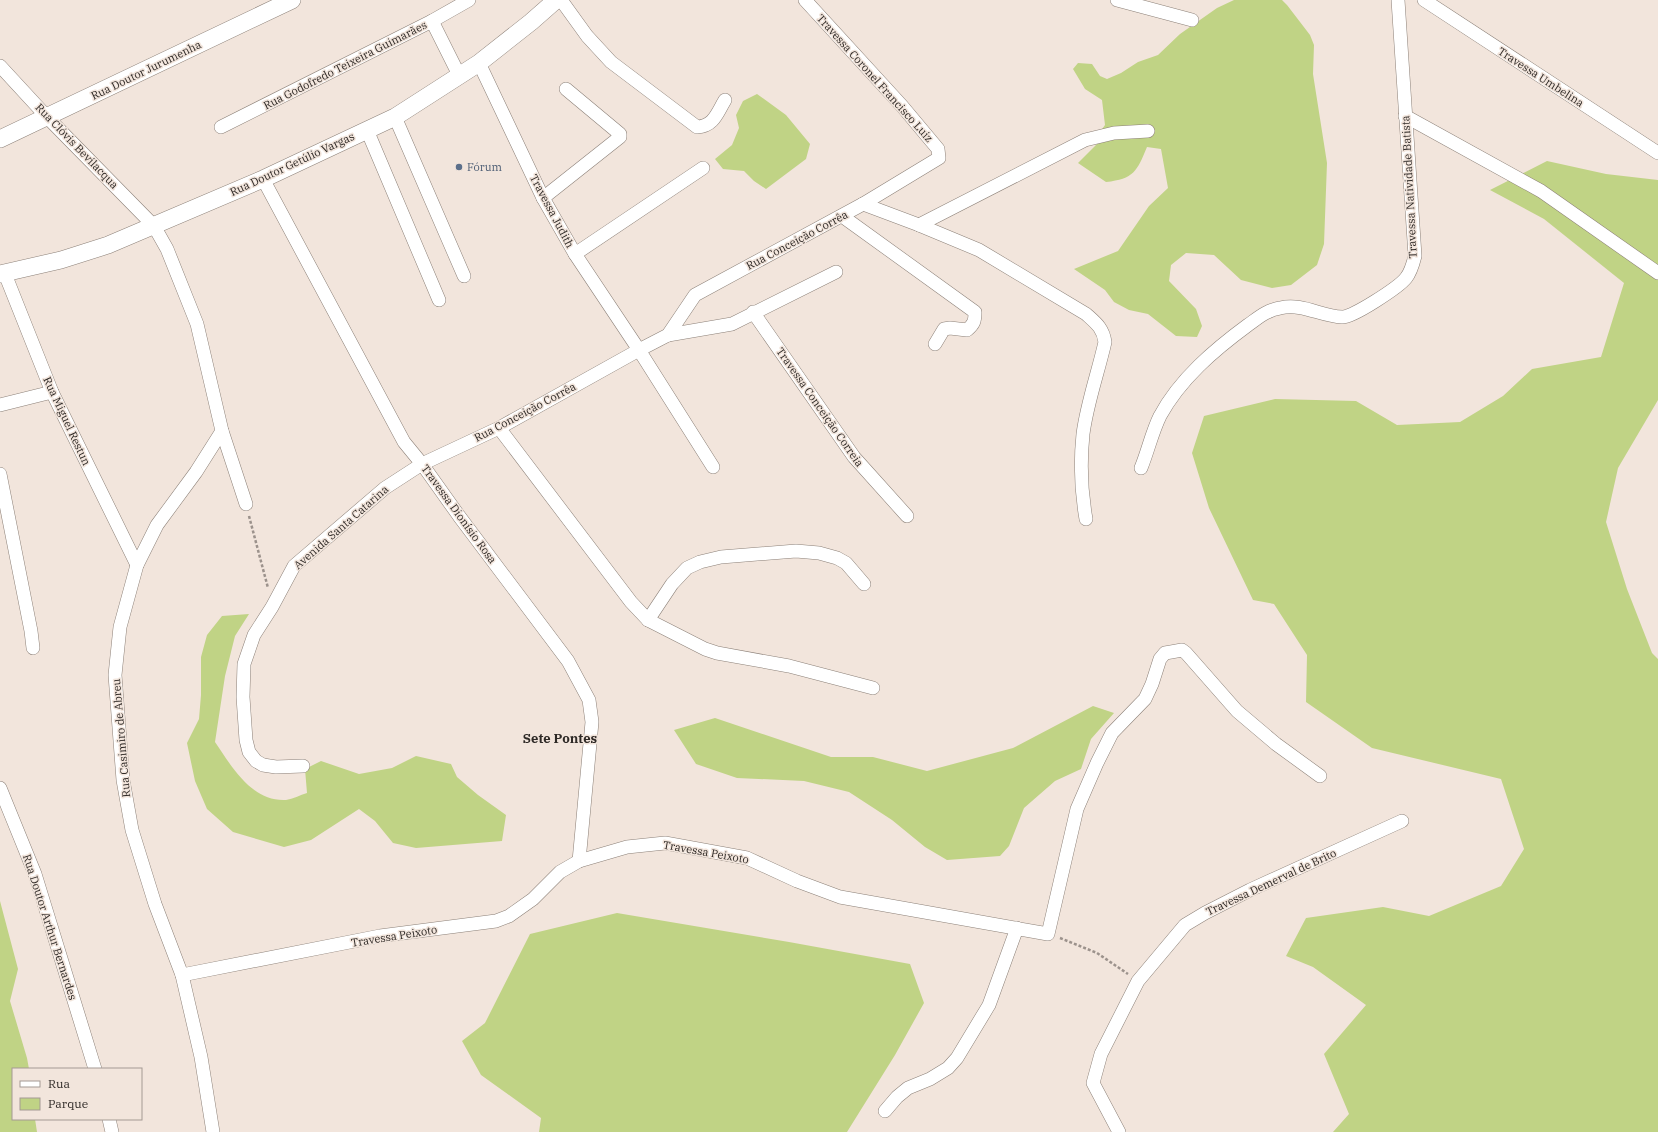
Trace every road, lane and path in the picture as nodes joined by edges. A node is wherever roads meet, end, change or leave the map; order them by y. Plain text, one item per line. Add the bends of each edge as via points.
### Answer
1 (469, 0) edge
2 (556, 0) edge
3 (561, 0) edge
4 (805, 0) edge
5 (1117, 0) edge
6 (1398, 0) edge
7 (1424, 0) edge
8 (281, 2) edge
9 (1192, 20) dead end
10 (432, 21) junction
11 (479, 63) junction
12 (0, 66) edge
13 (459, 76) junction
14 (566, 89) dead end
15 (725, 100) dead end
16 (1405, 116) junction
17 (395, 117) junction
18 (48, 118) junction
19 (221, 127) dead end
20 (367, 130) junction
21 (1148, 131) dead end
22 (0, 139) edge
23 (1658, 154) edge
24 (939, 158) joint
25 (703, 168) dead end
26 (263, 178) junction
27 (543, 198) junction
28 (863, 204) junction
29 (842, 216) junction
30 (919, 224) junction
31 (154, 226) junction
32 (574, 254) junction
33 (836, 272) dead end
34 (1658, 272) edge
35 (2, 274) edge
36 (464, 276) dead end
37 (439, 300) dead end
38 (753, 312) junction
39 (668, 335) junction
40 (936, 344) dead end
41 (639, 350) junction
42 (52, 392) junction
43 (0, 405) edge
44 (499, 428) junction
45 (222, 431) junction
46 (422, 464) junction
47 (713, 468) dead end
48 (1141, 468) dead end
49 (0, 474) edge
50 (246, 504) joint
51 (907, 516) dead end
52 (1086, 520) dead end
53 (137, 566) junction
54 (864, 584) dead end
55 (272, 607) junction
56 (648, 620) junction
57 (32, 648) dead end
58 (873, 688) dead end
59 (303, 766) dead end
60 (1320, 776) dead end
61 (0, 788) edge
62 (1402, 821) dead end
63 (579, 861) junction
64 (1017, 928) junction
65 (1048, 934) junction
66 (182, 976) junction
67 (1138, 981) junction
68 (95, 1068) edge
69 (885, 1111) dead end
70 (109, 1120) edge
71 (112, 1132) edge
72 (213, 1132) edge
73 (1119, 1132) edge

1 - 10 street, Rua Godofredo Teixeira Guimarães
2 - 11 main road, Rua Doutor Getúlio Vargas
3 - 15 street via 587,36 611,62 697,126 710,123
4 - 24 street, Travessa Coronel Francisco Luiz via 938,148
5 - 9 street
6 - 16 street, Travessa Natividade Batista
7 - 23 street, Travessa Umbelina
8 - 18 main road, Rua Doutor Jurumenha
10 - 13 street
10 - 19 street, Rua Godofredo Teixeira Guimarães
11 - 13 main road, Rua Doutor Getúlio Vargas
11 - 27 street, Travessa Judith
12 - 18 street, Rua Clóvis Bevilacqua
13 - 17 main road, Rua Doutor Getúlio Vargas
14 - 27 street via 620,134 620,137
16 - 34 street via 1541,191
16 - 48 street, Travessa Natividade Batista via 1415,256 1406,279 1361,310 1344,318 1299,307 1280,308 1259,317 1224,343 1177,391 1160,417
17 - 20 main road, Rua Doutor Getúlio Vargas
17 - 36 street
18 - 22 main road, Rua Doutor Jurumenha
18 - 31 street, Rua Clóvis Bevilacqua
20 - 26 main road, Rua Doutor Getúlio Vargas
20 - 37 street
21 - 30 street via 1114,133 1085,140
24 - 28 street, Rua Conceição Corrêa
25 - 32 street
26 - 31 main road, Rua Doutor Getúlio Vargas
26 - 46 street, Travessa Dionísio Rosa via 404,442
27 - 32 street, Travessa Judith
28 - 29 street, Rua Conceição Corrêa
28 - 30 street
29 - 39 street, Rua Conceição Corrêa via 695,295
29 - 40 street via 975,312 972,326 967,330 944,329
30 - 52 street via 979,250 1086,314 1104,333 1101,361 1083,434 1081,494
31 - 35 main road, Rua Doutor Getúlio Vargas via 108,245 61,260
31 - 45 street via 167,249 197,324
32 - 41 street, Travessa Judith
33 - 38 street, Rua Conceição Corrêa
35 - 42 street, Rua Miguel Restun
38 - 39 street, Rua Conceição Corrêa via 732,324
38 - 51 street, Travessa Conceição Correia via 854,457
39 - 41 street, Rua Conceição Corrêa
41 - 44 street, Rua Conceição Corrêa
41 - 47 street, Travessa Judith
42 - 43 street
42 - 53 street, Rua Miguel Restun
44 - 46 street, Rua Conceição Corrêa
44 - 56 street via 631,602
45 - 50 street
45 - 53 street, Rua Casimiro de Abreu via 157,525
46 - 55 street, Avenida Santa Catarina via 385,488 294,566
46 - 63 street, Travessa Dionísio Rosa via 568,661 589,700 592,722
49 - 57 street via 32,631
50 - 55 path
53 - 66 street, Rua Casimiro de Abreu via 120,627 115,675 123,780 132,830
54 - 56 street via 846,563 819,553 796,551 721,557 687,568 672,584
55 - 59 street, Avenida Santa Catarina via 254,635 244,664 246,740 249,752 263,765 276,768
56 - 58 street via 717,653 789,666
60 - 65 street via 1237,711 1186,653 1182,650 1165,653 1160,659 1145,699 1112,733 1077,809
61 - 68 street, Rua Doutor Arthur Bernardes via 35,874
62 - 67 street, Travessa Demerval de Brito via 1204,913 1185,925
63 - 64 street, Travessa Peixoto via 627,847 665,843 747,858 840,897
63 - 66 street, Travessa Peixoto via 560,872 533,899 509,916 496,921 380,936
64 - 65 street, Travessa Peixoto
64 - 69 street via 989,1005 957,1058 948,1068 908,1088
65 - 67 path via 1097,953
66 - 72 street, Rua Casimiro de Abreu via 201,1057
67 - 73 street, Travessa Demerval de Brito via 1101,1054 1093,1083
70 - 71 street

